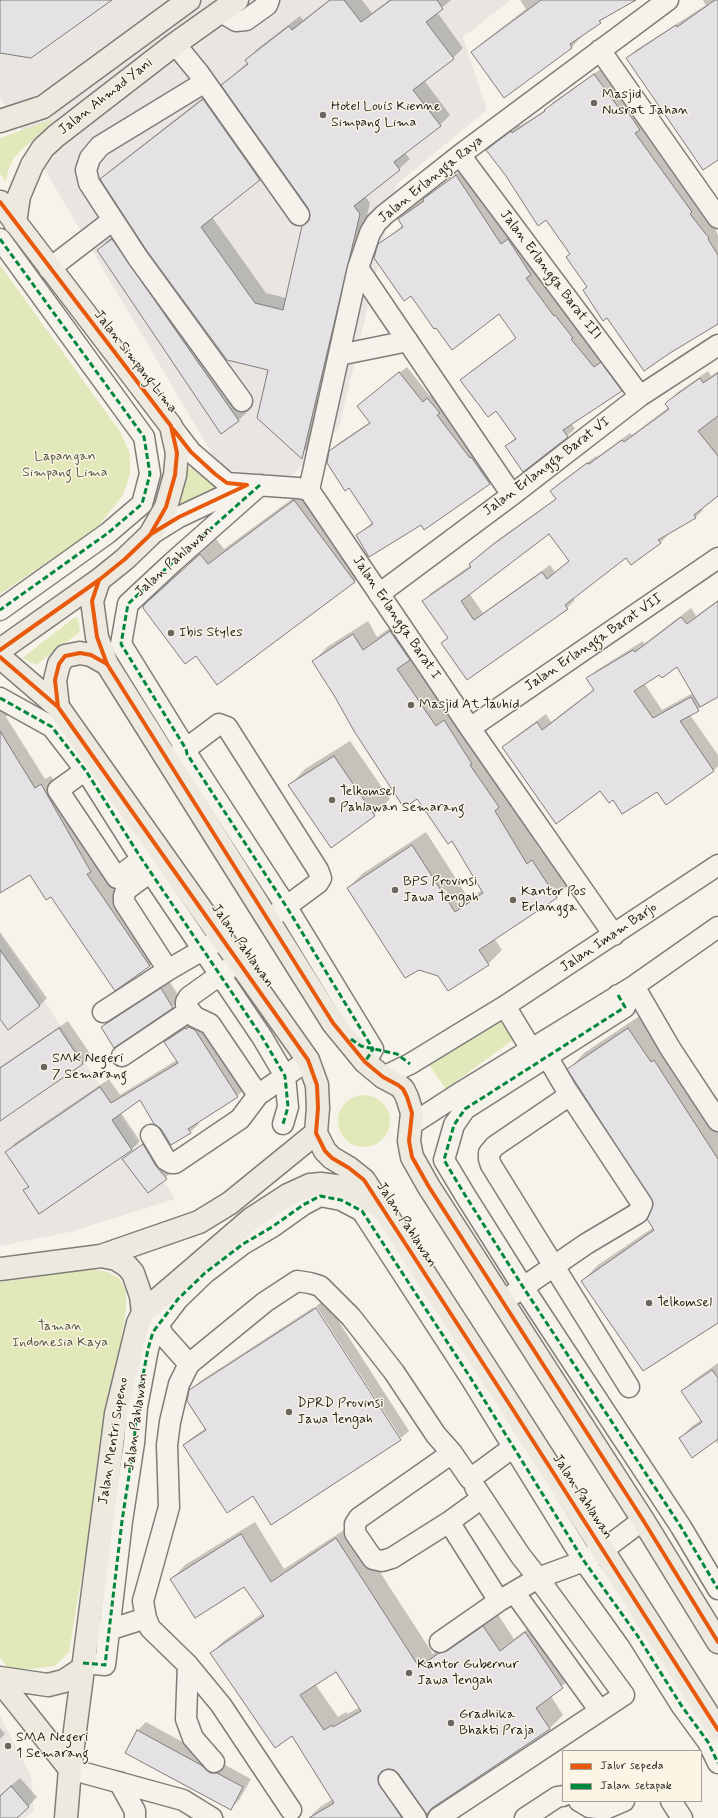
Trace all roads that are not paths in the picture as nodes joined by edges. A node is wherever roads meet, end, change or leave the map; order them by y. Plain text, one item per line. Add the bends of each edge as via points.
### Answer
1 (189, 0) edge
2 (269, 0) edge
3 (668, 0) edge
4 (229, 6) edge
5 (175, 44) junction
6 (600, 50) junction
7 (205, 82) junction
8 (0, 121) edge
9 (460, 155) junction
10 (712, 197) edge
11 (0, 202) edge
12 (299, 215) dead end
13 (718, 218) edge
14 (113, 220) junction
15 (15, 223) junction
16 (0, 239) edge
17 (358, 268) junction
18 (49, 269) junction
19 (408, 341) junction
20 (718, 345) edge
21 (339, 355) junction
22 (640, 396) junction
23 (242, 401) dead end
24 (171, 426) junction
25 (254, 485) junction
26 (309, 490) junction
27 (512, 495) junction
28 (150, 535) junction
29 (718, 558) edge
30 (99, 580) junction
31 (379, 594) junction
32 (0, 610) edge
33 (0, 650) edge
34 (0, 657) edge
35 (107, 664) junction
36 (0, 698) edge
37 (58, 707) junction
38 (470, 728) junction
39 (186, 749) junction
40 (168, 762) junction
41 (91, 767) junction
42 (154, 859) junction
43 (716, 870) edge
44 (286, 906) junction
45 (268, 920) junction
46 (718, 927) edge
47 (614, 935) junction
48 (222, 938) junction
49 (204, 949) junction
50 (239, 961) junction
51 (168, 970) junction
52 (220, 974) junction
53 (626, 990) junction
54 (505, 1006) junction
55 (189, 1011) junction
56 (102, 1012) dead end
57 (540, 1050) junction
58 (122, 1056) dead end
59 (308, 1060) junction
60 (365, 1062) junction
61 (285, 1076) junction
62 (382, 1077) junction
63 (258, 1095) junction
64 (570, 1095) junction
65 (718, 1121) edge
66 (283, 1124) dead end
67 (412, 1124) junction
68 (316, 1133) junction
69 (151, 1135) dead end
70 (383, 1209) junction
71 (101, 1256) junction
72 (554, 1267) junction
73 (0, 1269) edge
74 (523, 1288) junction
75 (502, 1301) junction
76 (151, 1319) junction
77 (189, 1364) junction
78 (629, 1388) dead end
79 (521, 1441) junction
80 (452, 1453) junction
81 (470, 1479) junction
82 (482, 1498) junction
83 (643, 1520) junction
84 (449, 1522) junction
85 (603, 1550) junction
86 (584, 1561) junction
87 (538, 1578) junction
88 (718, 1589) edge
89 (507, 1596) junction
90 (146, 1618) junction
91 (108, 1630) junction
92 (86, 1637) junction
93 (440, 1642) dead end
94 (718, 1642) edge
95 (188, 1665) junction
96 (82, 1666) junction
97 (0, 1679) edge
98 (600, 1711) junction
99 (712, 1741) edge
100 (214, 1762) dead end
101 (718, 1764) edge
102 (70, 1769) junction
103 (389, 1780) dead end
104 (119, 1782) junction
105 (562, 1796) edge
106 (581, 1802) edge
107 (622, 1802) edge
108 (672, 1802) edge
109 (291, 1810) dead end
110 (66, 1818) edge
111 (135, 1818) edge
112 (212, 1818) edge
113 (416, 1818) edge
114 (438, 1818) edge
115 (525, 1818) edge
116 (682, 1818) edge

1 - 8 main road, Jalan Ahmad Yani via 43,107
2 - 4 street via 267,5 246,20 236,21
3 - 6 street, Jalan Erlangga Raya
4 - 5 main road, Jalan Ahmad Yani
5 - 7 street
5 - 15 main road, Jalan Ahmad Yani via 43,148 32,165 19,196
6 - 9 street, Jalan Erlangga Raya
6 - 10 street
7 - 12 street
7 - 14 street via 100,146 90,158 86,170 89,183
9 - 17 street, Jalan Erlangga Raya via 376,223
9 - 22 street, Jalan Erlangga Barat III
10 - 13 street
11 - 15 main road, Jalan Simpang Lima
14 - 18 street
14 - 23 street
15 - 18 main road, Jalan Simpang Lima
16 - 32 street via 144,437 150,474 142,504 108,533
17 - 19 street
17 - 21 street, Jalan Erlangga Raya
18 - 24 main road, Jalan Simpang Lima
19 - 21 street
19 - 27 street
20 - 22 street, Jalan Erlangga Barat VI
21 - 26 street, Jalan Erlangga Raya
22 - 27 street, Jalan Erlangga Barat VI
24 - 25 street via 191,452 214,474 227,483
24 - 28 main road, Jalan Simpang Lima via 177,453 175,475 166,507
25 - 26 street
25 - 28 street via 179,517
25 - 39 street, Jalan Pahlawan via 128,604 121,644
26 - 31 street, Jalan Erlangga Barat I
27 - 31 street, Jalan Erlangga Barat VI
28 - 30 main road, Jalan Simpang Lima
29 - 38 street, Jalan Erlangga Barat VII
30 - 33 main road, Jalan Simpang Lima
30 - 35 main road via 92,601 97,637
31 - 38 street, Jalan Erlangga Barat I
34 - 37 main road, Jalan Pahlawan
35 - 37 main road via 80,653 65,656 59,664 55,680
35 - 40 main road
36 - 41 street, Jalan Pahlawan via 52,727
37 - 41 main road, Jalan Pahlawan
38 - 47 street, Jalan Erlangga Barat I
39 - 40 street
39 - 44 street, Jalan Pahlawan
39 - 44 street via 219,724 227,727 232,734 321,878 318,883
40 - 45 main road
41 - 42 main road, Jalan Pahlawan
41 - 42 street via 58,790 117,878
42 - 48 main road, Jalan Pahlawan
42 - 49 street, Jalan Pahlawan
42 - 51 street via 126,890 124,902
43 - 47 street, Jalan Imam Barjo
44 - 45 street
44 - 60 street, Jalan Pahlawan via 373,1049
45 - 60 main road via 333,1023
46 - 53 street
47 - 54 street, Jalan Imam Barjo
48 - 49 street
48 - 50 main road, Jalan Pahlawan
49 - 51 street
49 - 52 street, Jalan Pahlawan
50 - 52 street
50 - 59 main road, Jalan Pahlawan
51 - 56 street
52 - 55 street via 189,997 186,1002
52 - 61 street, Jalan Pahlawan
53 - 57 street
53 - 65 street via 670,1048
54 - 57 street
54 - 62 street, Jalan Imam Barjo via 410,1064
55 - 58 street
55 - 63 street via 210,1024
57 - 64 street
57 - 67 street
57 - 74 street via 465,1110 454,1125 444,1160
59 - 61 street
59 - 68 main road, Jalan Pahlawan via 317,1085
60 - 62 main road
61 - 63 street
61 - 66 street, Jalan Pahlawan via 288,1107
62 - 67 main road via 403,1089 410,1103
63 - 69 street via 240,1119 175,1163 166,1160
64 - 72 street via 494,1146 489,1153 491,1165
64 - 72 street via 642,1204 638,1213 586,1244
67 - 75 main road via 412,1157
68 - 70 main road, Jalan Pahlawan via 325,1151 364,1180
68 - 71 main road via 214,1214 199,1222
70 - 76 main road, Jalan Mentri Supeno via 343,1186 310,1185 288,1194 251,1219
70 - 79 main road, Jalan Pahlawan
71 - 73 main road
71 - 76 main road via 116,1259 133,1273
72 - 74 street
72 - 78 street
74 - 75 street
74 - 88 street via 681,1527
75 - 83 main road
76 - 77 street
76 - 79 street, Jalan Pahlawan via 243,1244 303,1205 320,1196 342,1200 362,1211 470,1377
76 - 91 street, Jalan Pahlawan via 153,1332 137,1407
76 - 92 main road, Jalan Mentri Supeno via 134,1333 116,1414
77 - 80 street via 265,1302 297,1281 320,1286 351,1317
77 - 90 street via 179,1384 170,1422 167,1445 168,1507 143,1601
79 - 81 street
79 - 85 main road, Jalan Pahlawan
79 - 86 street, Jalan Pahlawan via 548,1501
80 - 81 street
80 - 84 street via 358,1518 355,1533 372,1559 382,1561 392,1558
81 - 82 street
82 - 84 street
82 - 87 street
83 - 85 street, Jalan Pahlawan
83 - 94 main road
84 - 89 street
85 - 86 street
85 - 99 main road, Jalan Pahlawan
86 - 87 street
86 - 99 street, Jalan Pahlawan via 637,1635 664,1682
87 - 89 street
87 - 98 street via 624,1695
89 - 93 street
89 - 98 street
90 - 91 street
90 - 95 street via 150,1628
91 - 92 street
91 - 96 street, Jalan Pahlawan via 105,1665
92 - 96 main road, Jalan Mentri Supeno
95 - 100 street via 186,1719 193,1738
95 - 109 street via 221,1705
96 - 97 main road via 64,1681 48,1685
96 - 102 main road, Jalan Mentri Supeno
97 - 102 main road
98 - 114 street
99 - 101 street, Jalan Pahlawan
102 - 104 street
102 - 110 main road
103 - 113 street
104 - 111 street via 135,1811
104 - 112 street via 183,1800
105 - 115 street
106 - 107 street via 589,1807 605,1809
108 - 116 street

